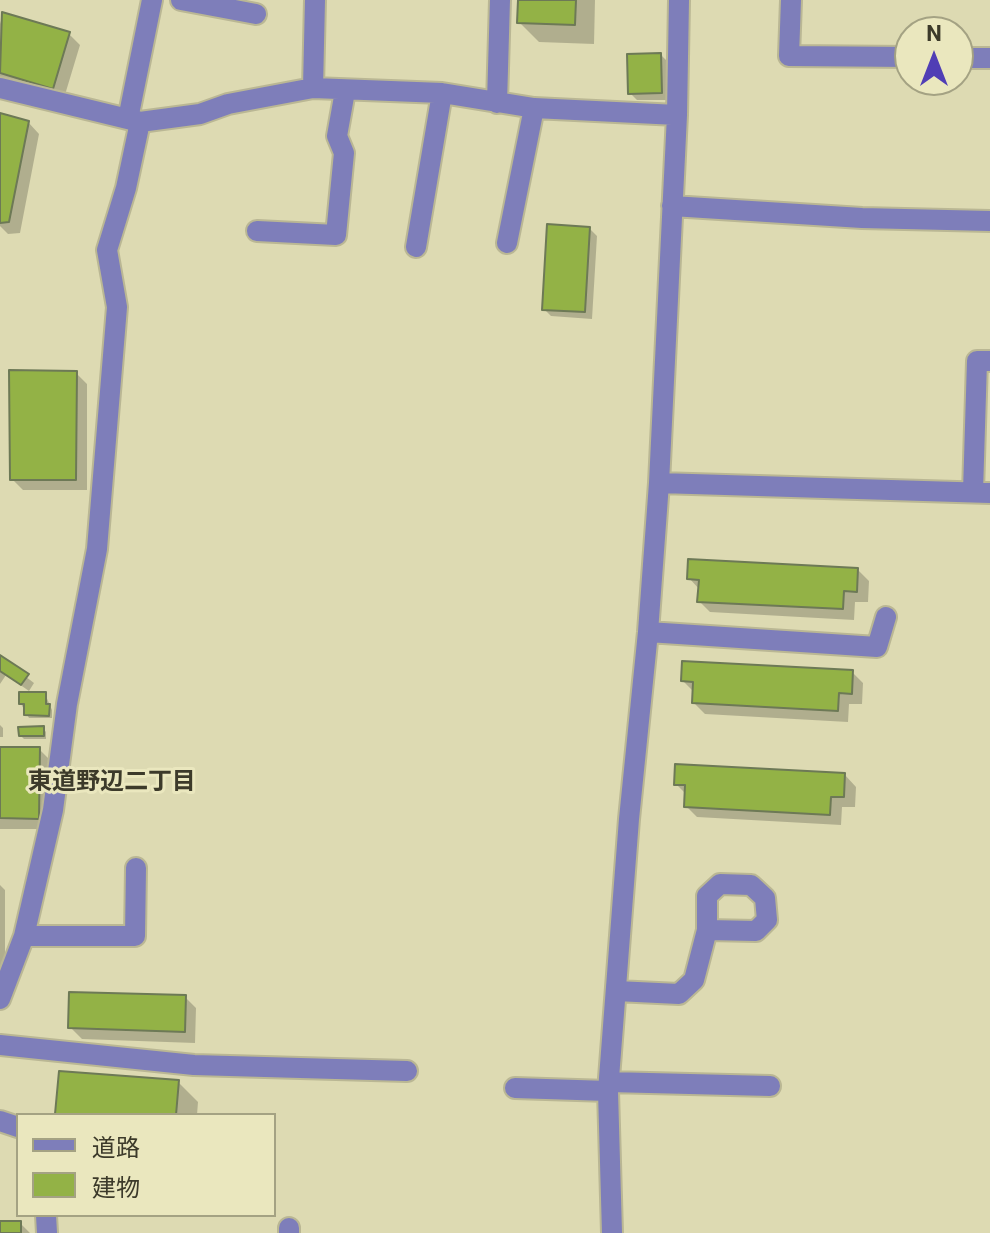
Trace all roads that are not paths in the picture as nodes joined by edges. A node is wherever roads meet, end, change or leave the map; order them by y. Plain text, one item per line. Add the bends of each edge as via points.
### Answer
1 (152, 0) edge
2 (181, 0) edge
3 (315, 0) edge
4 (500, 0) edge
5 (679, 0) edge
6 (791, 0) edge
7 (256, 14) dead end
8 (894, 57) edge
9 (0, 88) edge
10 (313, 88) junction
11 (345, 91) junction
12 (442, 93) junction
13 (497, 103) junction
14 (534, 108) junction
15 (677, 115) junction
16 (134, 120) junction
17 (672, 206) junction
18 (990, 221) edge
19 (257, 231) dead end
20 (507, 243) dead end
21 (416, 247) dead end
22 (990, 361) edge
23 (659, 483) junction
24 (981, 493) edge
25 (886, 617) dead end
26 (648, 632) junction
27 (136, 868) dead end
28 (707, 930) dead end
29 (24, 936) junction
30 (616, 991) junction
31 (0, 999) edge
32 (0, 1045) edge
33 (407, 1071) dead end
34 (770, 1086) dead end
35 (608, 1087) junction
36 (515, 1088) dead end
37 (612, 1233) edge

1 - 16 street
2 - 7 street
3 - 10 street
4 - 13 street
5 - 15 street
6 - 8 street via 789,56
9 - 16 street
10 - 11 street
10 - 16 street via 200,114
11 - 12 street
11 - 19 street via 337,136 344,153 336,235
12 - 13 street
12 - 21 street
13 - 14 street
14 - 15 street
14 - 20 street
15 - 17 street
16 - 29 street via 126,188 107,250 117,307 97,549 53,810
17 - 18 street
17 - 23 street
22 - 24 street via 977,361
23 - 24 street
23 - 26 street
25 - 26 street via 877,647
26 - 30 street
27 - 29 street via 135,936
28 - 30 street via 694,980 679,994
29 - 31 street
30 - 35 street
32 - 33 street via 194,1065
34 - 35 street
35 - 36 street
35 - 37 street

